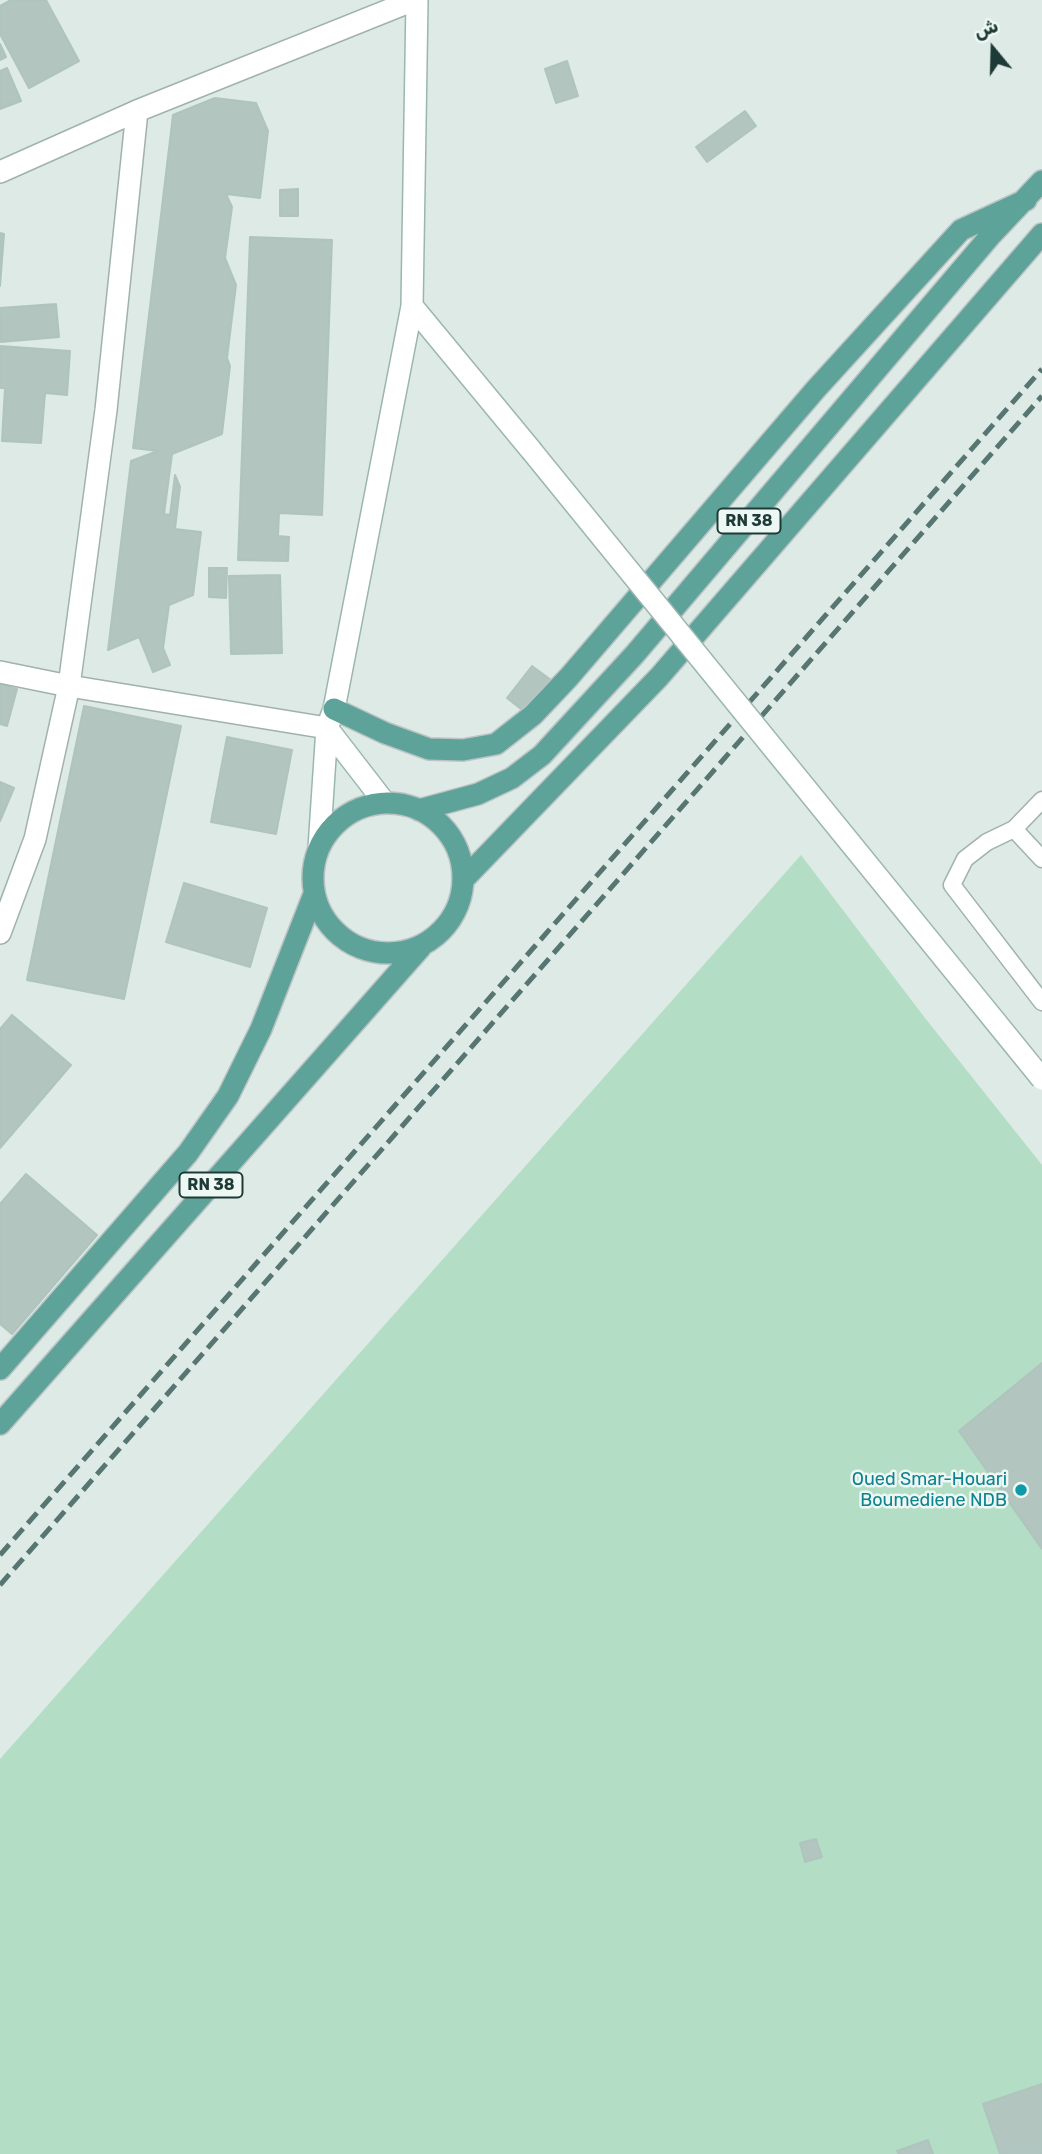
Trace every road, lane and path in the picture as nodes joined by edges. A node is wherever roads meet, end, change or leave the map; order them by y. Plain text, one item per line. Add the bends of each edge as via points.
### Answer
1 (415, 0) edge
2 (138, 111) junction
3 (0, 172) edge
4 (1042, 181) edge
5 (1026, 200) junction
6 (1042, 234) edge
7 (412, 306) junction
8 (0, 671) edge
9 (69, 686) junction
10 (331, 719) junction
11 (1042, 800) edge
12 (385, 803) junction
13 (419, 810) junction
14 (1014, 829) junction
15 (319, 848) junction
16 (1042, 859) edge
17 (464, 879) junction
18 (314, 894) junction
19 (0, 933) edge
20 (421, 947) junction
21 (1042, 1002) edge
22 (1042, 1079) edge
23 (0, 1369) edge
24 (0, 1424) edge

1 - 2 main road
1 - 7 main road
2 - 3 main road
2 - 9 main road via 106,410
4 - 5 main road, RN 38
5 - 10 main road via 961,230 816,389 569,677 533,715 496,744 463,750 429,749
5 - 13 main road, RN 38 via 982,245 635,654 542,755 512,778 478,794
6 - 17 main road, RN 38 via 659,677
7 - 10 main road
7 - 22 main road, bridge
8 - 9 main road
9 - 10 main road
9 - 19 main road via 35,839
10 - 12 main road
10 - 15 main road
11 - 14 lane
12 - 13 main road, RN 38
12 - 15 main road, RN 38 via 357,809 334,825
13 - 17 main road, RN 38 via 451,835
14 - 16 lane
14 - 21 lane via 965,859 952,885
15 - 18 main road, RN 38
17 - 20 main road, RN 38 via 453,919
18 - 20 main road, RN 38 via 324,919 343,939 368,951 395,954
18 - 23 main road, RN 38 via 261,1029 228,1096 188,1153
20 - 24 main road, RN 38

